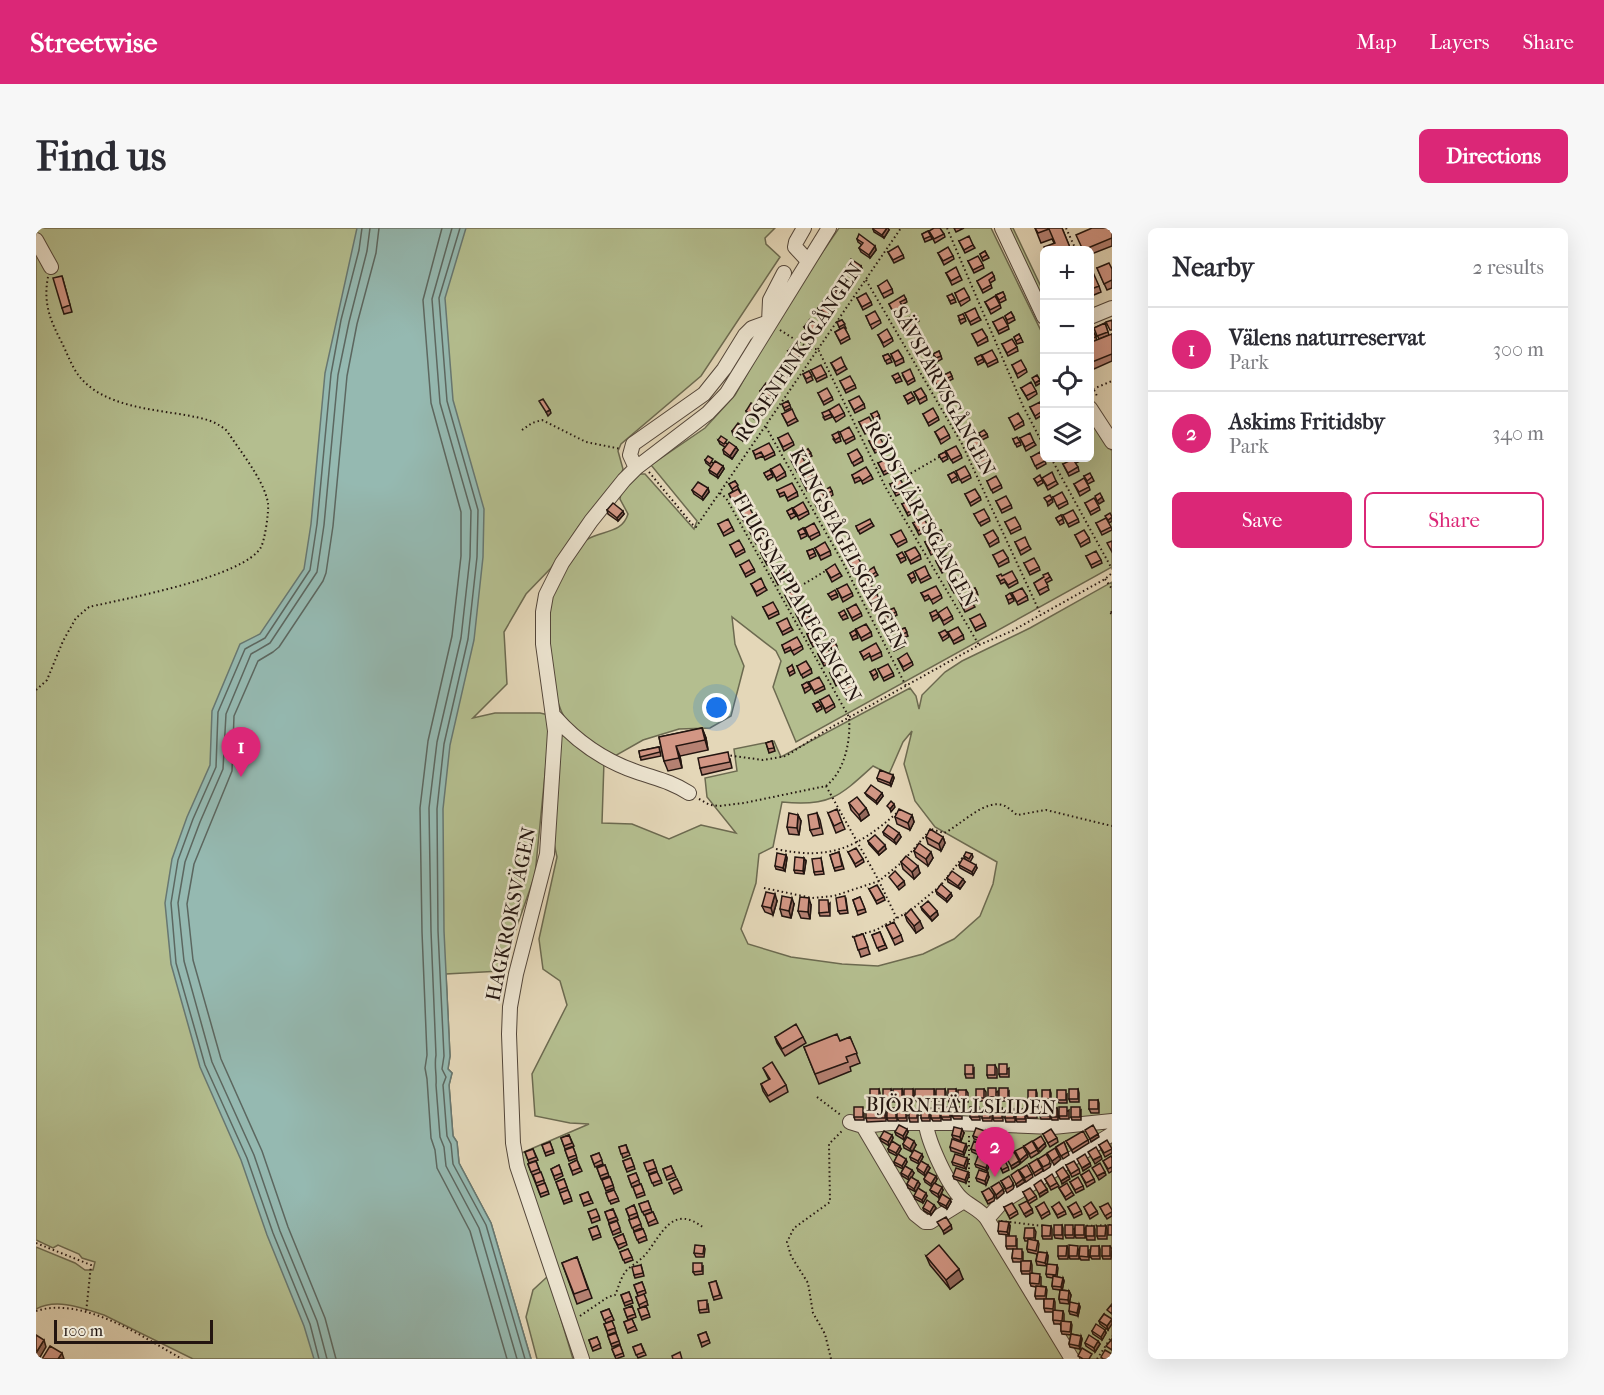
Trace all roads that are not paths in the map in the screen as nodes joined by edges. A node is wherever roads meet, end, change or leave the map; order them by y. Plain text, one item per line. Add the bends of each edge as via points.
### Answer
1 (804, 228) edge
2 (829, 228) edge
3 (1002, 228) edge
4 (36, 240) edge
5 (808, 261) junction
6 (51, 267) road end
7 (784, 273) dead end
8 (1112, 308) edge
9 (1040, 309) edge
10 (1094, 315) edge
11 (770, 322) junction
12 (1094, 415) edge
13 (1112, 442) edge
14 (639, 466) junction
15 (555, 717) junction
16 (689, 792) road end
17 (1112, 1120) edge
18 (926, 1124) junction
19 (1112, 1134) edge
20 (963, 1201) junction
21 (987, 1219) junction
22 (582, 1359) edge
23 (1072, 1359) edge

1 - 5 street via 795,247
2 - 5 street, HAGKROKSVÄGEN
3 - 9 street
4 - 6 street
5 - 11 street, HAGKROKSVÄGEN
7 - 11 street via 770,300
8 - 10 street
11 - 14 street, HAGKROKSVÄGEN via 738,378 717,404
11 - 14 street via 745,335 704,394 633,444 632,460
12 - 13 street
14 - 15 street, HAGKROKSVÄGEN via 591,521 546,595 543,644
15 - 16 street via 581,743 599,754
15 - 22 street, HAGKROKSVÄGEN via 547,854 510,1007 513,1143
17 - 18 street, BJÖRNHÄLLSLIDEN via 1053,1127
18 - 20 street via 932,1148
18 - 20 street, BJÖRNHÄLLSLIDEN via 857,1124 920,1220 930,1222
19 - 21 street via 1002,1202
20 - 21 street
21 - 23 street

